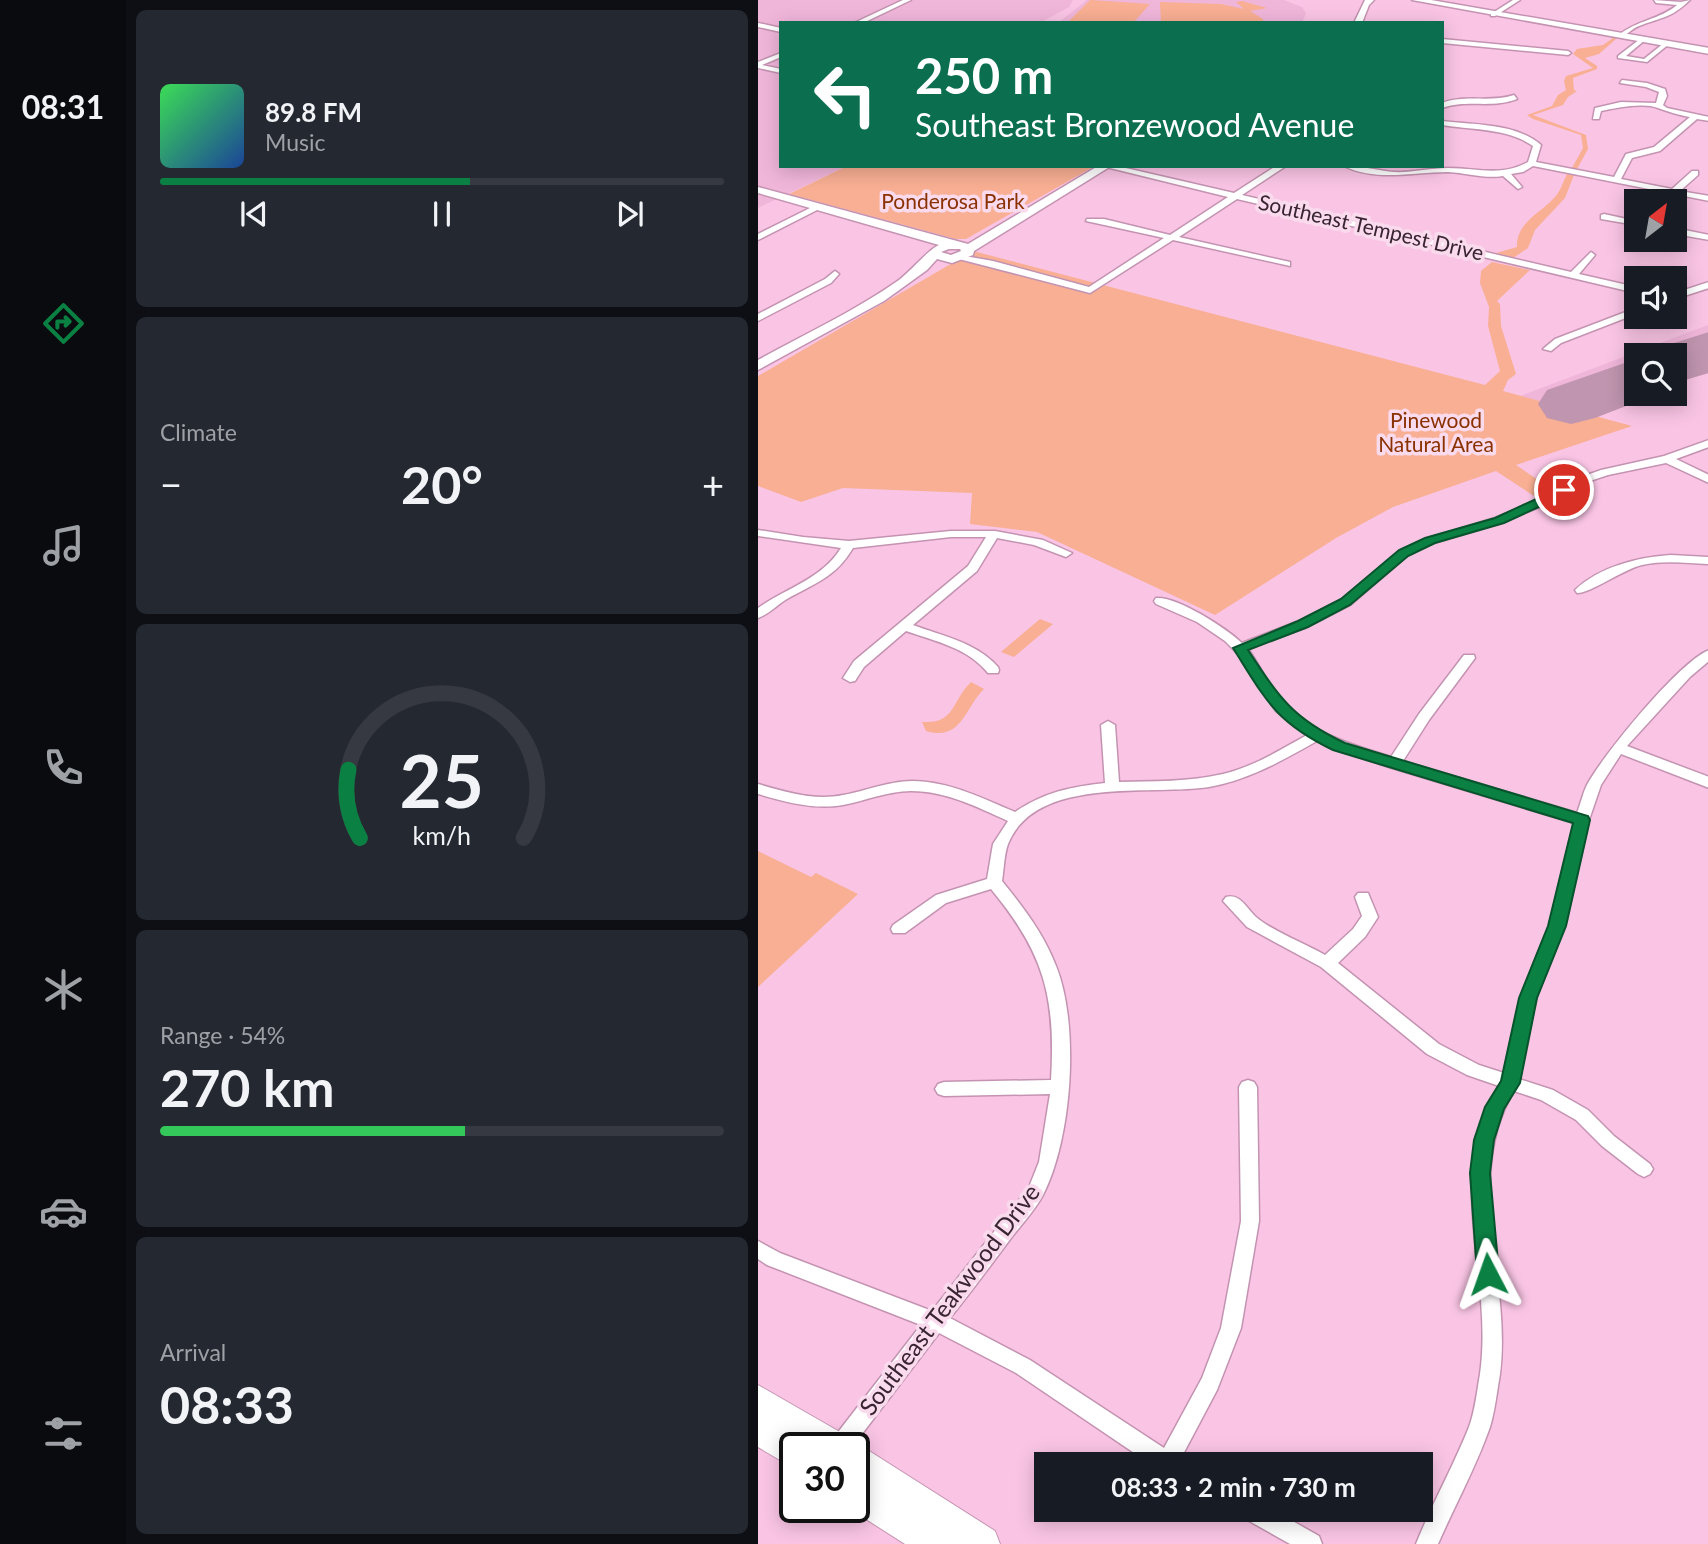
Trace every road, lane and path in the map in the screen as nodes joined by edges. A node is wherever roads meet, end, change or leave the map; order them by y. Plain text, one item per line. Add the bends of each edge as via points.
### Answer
1 (908, 0) edge
2 (1362, 0) edge
3 (1370, 0) edge
4 (1416, 0) edge
5 (1427, 0) edge
6 (1517, 0) edge
7 (1656, 1) edge
8 (1684, 2) edge
9 (1447, 6) junction
10 (1362, 13) junction
11 (1494, 15) junction
12 (861, 21) edge
13 (1359, 21) edge
14 (758, 25) edge
15 (779, 30) edge
16 (1621, 36) junction
17 (1642, 40) junction
18 (1444, 41) edge
19 (1666, 44) junction
20 (1708, 51) edge
21 (1568, 53) dead end
22 (779, 56) edge
23 (758, 65) edge
24 (779, 70) edge
25 (1622, 82) dead end
26 (1514, 97) dead end
27 (1444, 105) edge
28 (1659, 105) junction
29 (1596, 117) dead end
30 (1695, 117) junction
31 (1708, 119) edge
32 (1444, 123) edge
33 (1532, 163) junction
34 (1444, 167) edge
35 (1103, 168) edge
36 (1115, 168) edge
37 (1279, 168) edge
38 (1360, 168) edge
39 (1434, 168) edge
40 (1695, 173) dead end
41 (1506, 174) junction
42 (1616, 180) junction
43 (1518, 187) dead end
44 (1660, 189) edge
45 (1677, 189) edge
46 (758, 190) edge
47 (1687, 195) edge
48 (1234, 196) junction
49 (1708, 199) edge
50 (819, 207) junction
51 (1604, 218) dead end
52 (1090, 221) dead end
53 (1624, 221) edge
54 (913, 234) junction
55 (1687, 234) edge
56 (758, 237) edge
57 (1171, 237) junction
58 (1708, 238) edge
59 (960, 251) junction
60 (935, 252) junction
61 (1592, 255) dead end
62 (1287, 264) dead end
63 (835, 274) dead end
64 (1574, 274) junction
65 (1708, 285) edge
66 (1624, 287) edge
67 (888, 291) junction
68 (1687, 292) edge
69 (1624, 316) edge
70 (759, 317) edge
71 (1548, 349) dead end
72 (758, 366) edge
73 (1708, 443) edge
74 (1667, 459) junction
75 (1708, 480) edge
76 (758, 533) edge
77 (993, 536) junction
78 (848, 545) junction
79 (1066, 554) dead end
80 (1708, 562) edge
81 (1580, 590) dead end
82 (1160, 601) dead end
83 (758, 614) edge
84 (904, 626) junction
85 (1240, 648) junction
86 (1708, 654) edge
87 (1469, 658) dead end
88 (993, 670) dead end
89 (850, 678) dead end
90 (1108, 725) dead end
91 (1316, 736) junction
92 (1618, 748) junction
93 (1394, 764) junction
94 (1708, 783) edge
95 (1112, 785) junction
96 (758, 789) edge
97 (1015, 818) junction
98 (1582, 820) junction
99 (994, 882) junction
100 (1363, 897) dead end
101 (1231, 901) dead end
102 (899, 929) dead end
103 (1327, 963) junction
104 (1510, 1083) junction
105 (1059, 1087) junction
106 (1248, 1087) dead end
107 (944, 1089) dead end
108 (1644, 1169) dead end
109 (758, 1249) edge
110 (935, 1321) junction
111 (758, 1401) edge
112 (758, 1427) edge
113 (809, 1432) edge
114 (850, 1432) edge
115 (779, 1441) edge
116 (1153, 1452) edge
117 (1176, 1452) edge
118 (870, 1471) edge
119 (870, 1501) edge
120 (1273, 1522) edge
121 (936, 1544) edge
122 (982, 1544) edge
123 (1311, 1544) edge
124 (1427, 1544) edge

1 - 12 street
2 - 10 main road
3 - 10 main road
4 - 9 main road
5 - 9 main road
6 - 11 street
7 - 8 street
8 - 16 street via 1668,16 1634,26
9 - 11 main road
10 - 13 main road
11 - 16 main road
14 - 15 street
16 - 17 main road
17 - 19 main road
17 - 19 street via 1620,57 1645,61
18 - 21 street
19 - 20 main road
22 - 23 street
23 - 24 street
25 - 28 street via 1662,91
26 - 27 street via 1502,102 1464,99
28 - 29 street via 1609,106 1598,110
28 - 30 street
30 - 31 street
30 - 42 street via 1657,149 1630,156
32 - 33 street via 1524,137 1537,145
33 - 41 street
33 - 42 street
34 - 41 street
35 - 59 main road
36 - 48 street, Southeast Tempest Drive
37 - 48 street
38 - 39 street via 1394,174
40 - 45 street
41 - 43 street
42 - 44 street
46 - 50 main road
47 - 49 street
48 - 57 street
48 - 64 street, Southeast Tempest Drive
50 - 54 main road
50 - 56 street
51 - 53 street
52 - 57 street
54 - 59 main road
54 - 60 main road
55 - 58 street
57 - 59 street via 1090,290
57 - 62 street
59 - 60 main road
59 - 67 main road via 903,287
60 - 67 main road via 928,265
61 - 64 street
63 - 70 street
64 - 66 street, Southeast Tempest Drive
65 - 68 street
67 - 72 main road
69 - 71 street
73 - 74 street
74 - 75 street
74 - 85 street via 1605,472 1499,520 1430,541 1404,553 1345,602
76 - 78 street
77 - 78 street via 953,534
77 - 79 street via 1026,539
77 - 84 street via 973,568
78 - 83 street via 838,563 823,576
80 - 81 street via 1648,559 1623,566
82 - 85 street via 1217,627
84 - 88 street via 972,652
84 - 89 street via 859,664
85 - 91 street via 1274,701
86 - 92 street
87 - 93 street
90 - 95 street
91 - 93 street
91 - 95 street via 1259,769 1208,782
92 - 94 street
92 - 98 street via 1594,785
93 - 98 street
95 - 97 street via 1048,799
96 - 97 street via 802,802 913,786 957,794
97 - 99 street via 998,848
98 - 104 street via 1557,926 1528,998
99 - 102 street via 941,899
99 - 105 street, Southeast Teakwood Drive via 1020,912 1050,968 1059,1011
100 - 103 street via 1370,917
101 - 103 street via 1252,923
103 - 104 street via 1433,1049
104 - 108 street via 1547,1095 1582,1115
104 - 124 street via 1495,1107 1480,1173 1490,1372 1480,1425
105 - 107 street
105 - 110 street, Southeast Teakwood Drive via 1049,1160 1035,1193
106 - 117 street via 1250,1221 1231,1328
109 - 110 street
110 - 114 street, Southeast Teakwood Drive
110 - 116 street via 1063,1390
111 - 113 main road
112 - 115 main road
118 - 122 main road
119 - 121 main road
120 - 123 street

